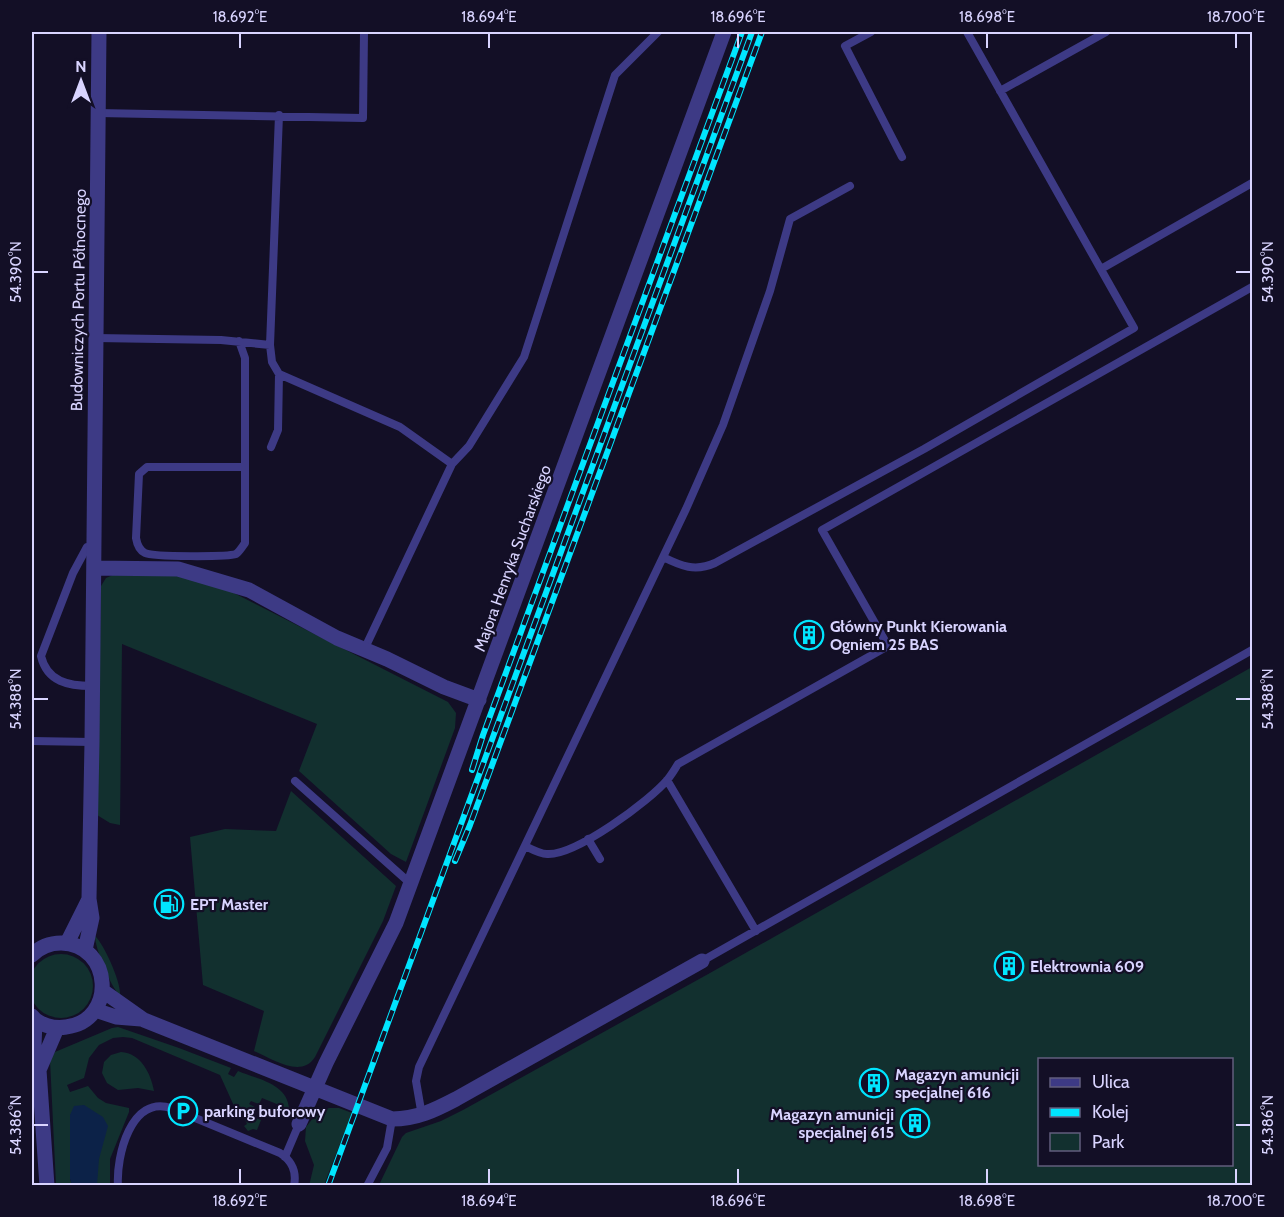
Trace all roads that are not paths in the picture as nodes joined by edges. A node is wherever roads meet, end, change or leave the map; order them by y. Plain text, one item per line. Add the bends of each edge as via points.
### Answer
1 (99, 32) edge
2 (364, 32) edge
3 (657, 32) edge
4 (724, 32) edge
5 (871, 32) edge
6 (967, 32) edge
7 (1106, 32) edge
8 (1000, 91) junction
9 (98, 112) junction
10 (279, 115) junction
11 (902, 157) dead end
12 (1252, 183) edge
13 (850, 186) dead end
14 (1101, 269) junction
15 (1252, 287) edge
16 (96, 338) junction
17 (239, 341) junction
18 (270, 345) junction
19 (279, 375) junction
20 (271, 447) dead end
21 (452, 464) junction
22 (245, 467) junction
23 (93, 547) junction
24 (663, 557) junction
25 (94, 568) junction
26 (364, 650) junction
27 (1252, 650) edge
28 (92, 686) junction
29 (479, 700) junction
30 (32, 741) edge
31 (92, 742) junction
32 (667, 780) junction
33 (295, 782) dead end
34 (588, 839) junction
35 (525, 846) junction
36 (600, 859) dead end
37 (411, 884) junction
38 (89, 899) junction
39 (756, 931) junction
40 (67, 943) junction
41 (85, 950) junction
42 (32, 955) edge
43 (702, 961) joint
44 (103, 991) junction
45 (95, 1010) junction
46 (33, 1018) edge
47 (144, 1020) junction
48 (57, 1028) junction
49 (39, 1070) junction
50 (314, 1089) junction
51 (422, 1116) junction
52 (393, 1119) junction
53 (299, 1124) joint
54 (285, 1157) junction
55 (47, 1185) edge
56 (118, 1185) edge
57 (294, 1185) edge
58 (368, 1185) edge

1 - 9 street, Budowniczych Portu Północnego
2 - 10 lane via 363,118
3 - 21 lane via 615,75 524,357 469,446
4 - 29 street, Majora Henryka Sucharskiego
5 - 11 lane via 845,46
6 - 8 lane
7 - 8 lane
8 - 14 lane
9 - 10 lane
9 - 16 street, Budowniczych Portu Północnego
10 - 18 lane
12 - 14 lane
13 - 24 lane via 790,219 770,291 723,425
14 - 24 lane via 1134,328 715,563 694,568
15 - 32 lane via 822,530 888,646 678,764
16 - 17 lane
16 - 23 street, Budowniczych Portu Północnego
17 - 18 lane
17 - 22 lane via 245,358
18 - 19 lane
19 - 20 lane via 278,429
19 - 21 lane via 400,427
21 - 26 lane
22 - 22 lane via 245,543 240,551 217,556 153,555 141,550 136,538 142,470
23 - 25 street, Budowniczych Portu Północnego
23 - 28 lane via 87,548 73,573 41,656 43,667 53,677 73,686
24 - 35 lane
25 - 26 street via 178,569 209,577 249,590
25 - 28 street, Budowniczych Portu Północnego
26 - 29 street
27 - 39 lane
28 - 31 street, Budowniczych Portu Północnego
29 - 37 street, Majora Henryka Sucharskiego
30 - 31 lane
31 - 38 street, Budowniczych Portu Północnego
32 - 34 lane via 623,819
32 - 39 lane
33 - 37 lane
34 - 35 lane via 565,851 546,855
34 - 36 lane
35 - 51 lane via 419,1067 416,1081
37 - 50 street, Majora Henryka Sucharskiego via 396,923
38 - 40 street, Budowniczych Portu Północnego
38 - 41 street, Budowniczych Portu Północnego via 92,918
39 - 43 lane
40 - 41 street
40 - 42 street via 44,946
41 - 44 street via 100,969
43 - 51 street
44 - 45 street
44 - 47 street
45 - 47 street
45 - 48 street via 77,1024
46 - 48 street
46 - 49 street
47 - 50 street
48 - 49 street
49 - 55 street
50 - 52 street
50 - 53 street
51 - 52 street
52 - 58 lane via 387,1148
53 - 54 lane
54 - 56 lane via 171,1108 155,1106 142,1111 133,1124 118,1164
54 - 57 lane via 294,1169

